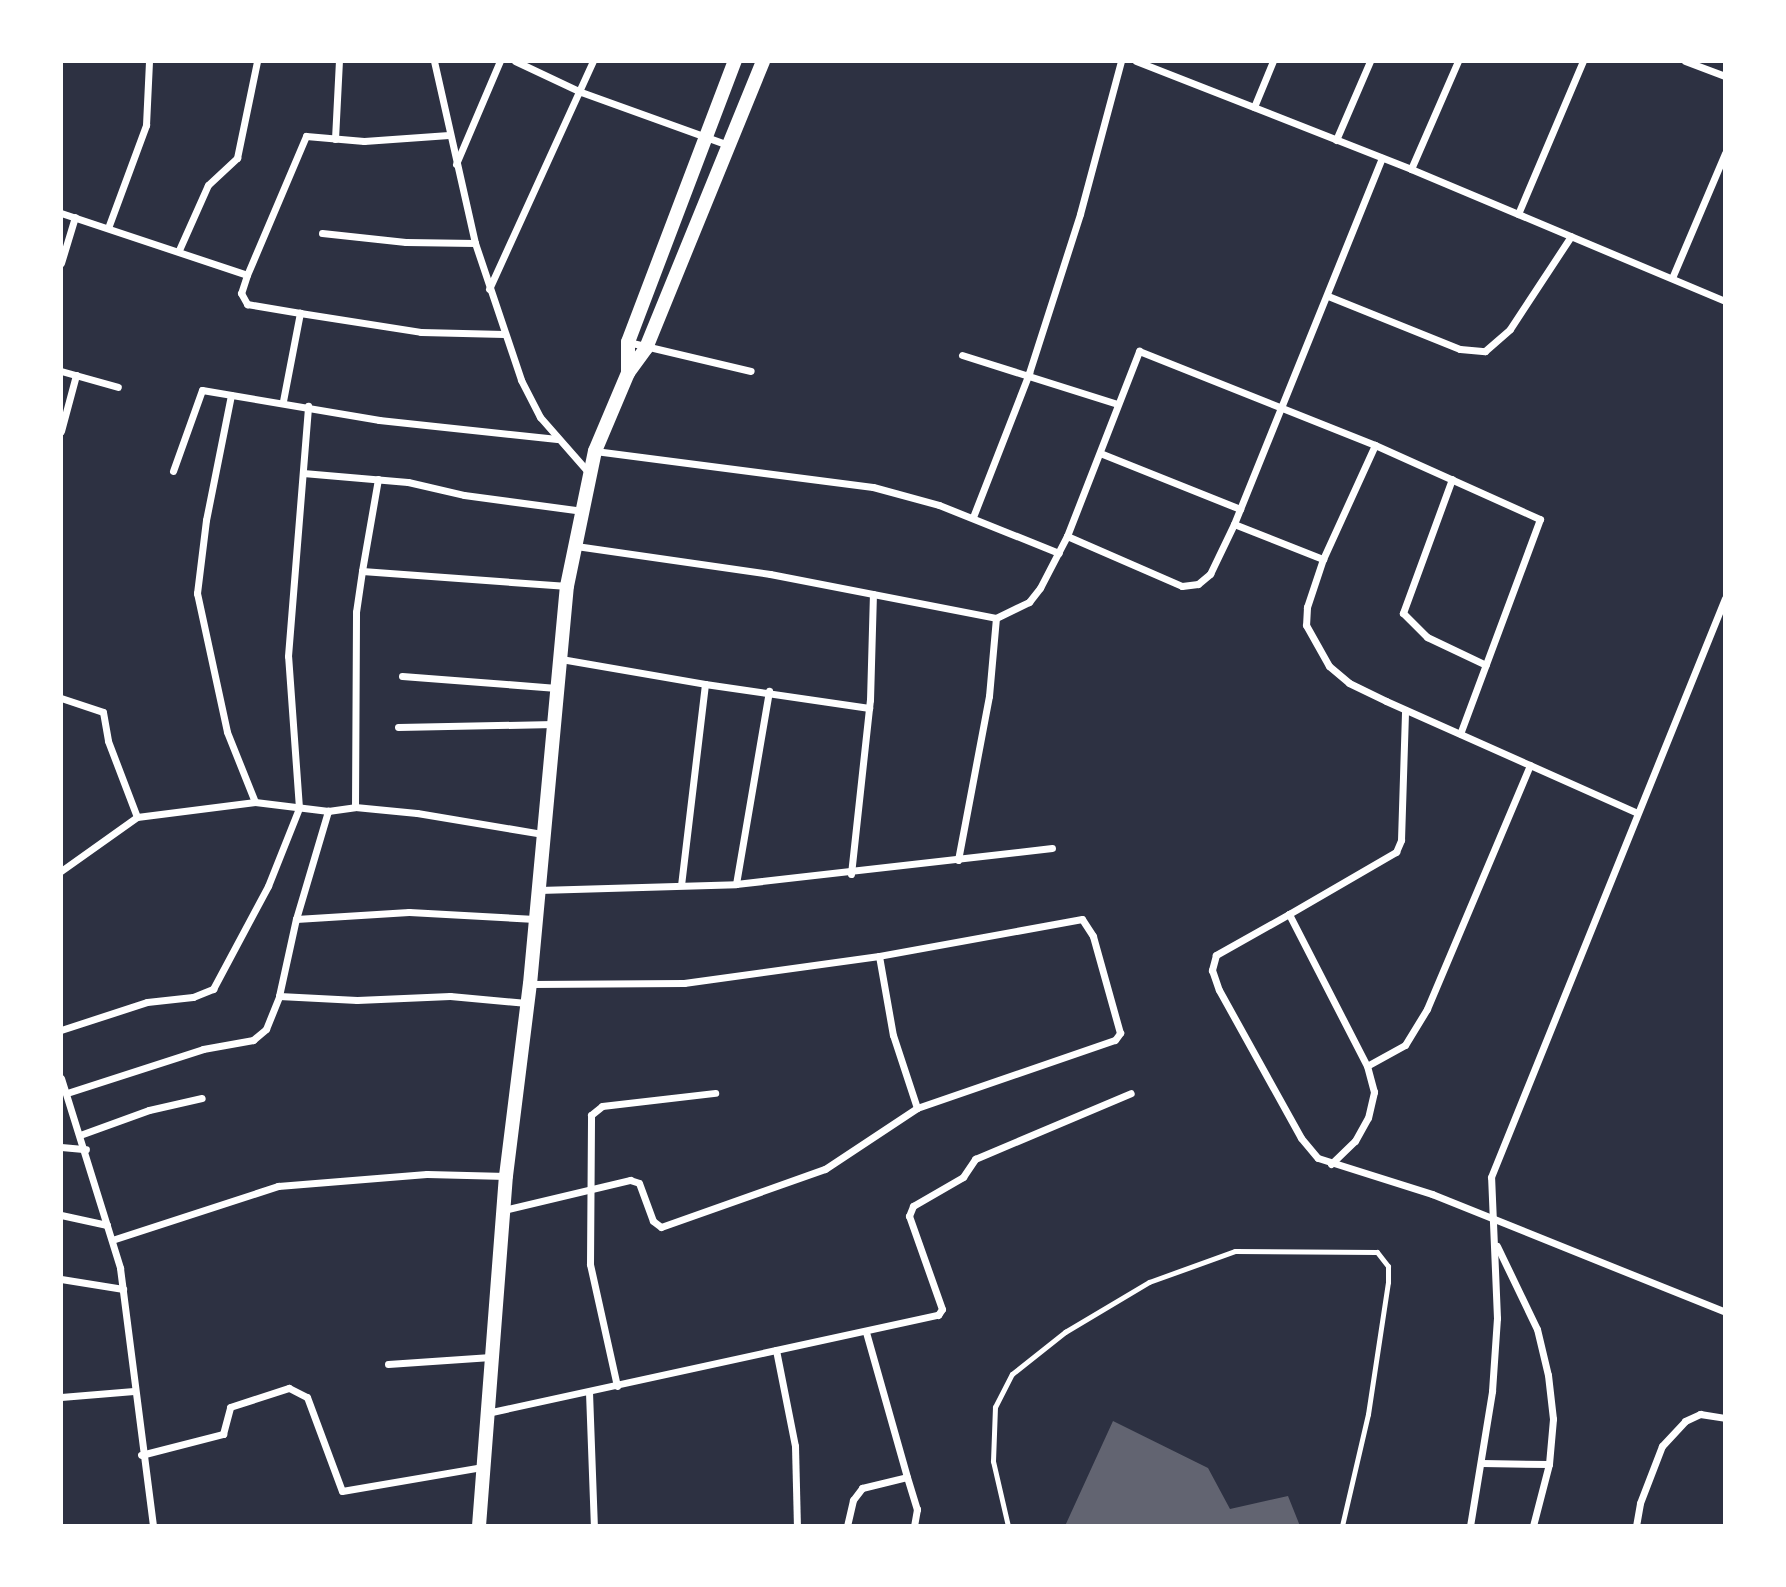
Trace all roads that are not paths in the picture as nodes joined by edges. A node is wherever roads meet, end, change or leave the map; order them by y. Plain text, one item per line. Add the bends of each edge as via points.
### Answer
1 (149, 61) edge
2 (257, 61) edge
3 (338, 61) edge
4 (434, 61) edge
5 (499, 61) edge
6 (515, 61) edge
7 (593, 61) edge
8 (735, 61) edge
9 (763, 61) edge
10 (1121, 61) edge
11 (1136, 61) edge
12 (1168, 61) edge
13 (1273, 61) edge
14 (1370, 61) edge
15 (1458, 61) edge
16 (1583, 61) edge
17 (1685, 61) edge
18 (1165, 72) junction
19 (1725, 76) edge
20 (581, 92) junction
21 (1254, 107) junction
22 (449, 135) junction
23 (706, 136) junction
24 (335, 139) junction
25 (1336, 140) junction
26 (728, 145) junction
27 (1725, 153) edge
28 (1382, 158) junction
29 (456, 165) junction
30 (1411, 169) junction
31 (61, 213) edge
32 (1518, 214) junction
33 (75, 217) junction
34 (108, 228) junction
35 (322, 233) dead end
36 (1571, 236) junction
37 (475, 243) junction
38 (178, 250) junction
39 (61, 263) edge
40 (247, 275) junction
41 (1672, 278) junction
42 (489, 289) junction
43 (1328, 296) junction
44 (1725, 301) edge
45 (300, 313) junction
46 (504, 334) junction
47 (628, 342) junction
48 (646, 348) junction
49 (962, 355) dead end
50 (751, 371) dead end
51 (61, 372) edge
52 (628, 373) junction
53 (1029, 373) junction
54 (76, 375) junction
55 (118, 387) dead end
56 (231, 395) junction
57 (283, 401) junction
58 (1117, 404) junction
59 (308, 406) junction
60 (1282, 408) junction
61 (61, 431) edge
62 (556, 439) junction
63 (1375, 445) junction
64 (596, 451) junction
65 (1100, 453) junction
66 (173, 471) dead end
67 (303, 473) junction
68 (589, 473) junction
69 (378, 479) junction
70 (1451, 480) junction
71 (1240, 509) junction
72 (584, 511) junction
73 (973, 517) junction
74 (1234, 524) junction
75 (1067, 536) junction
76 (576, 546) junction
77 (1059, 553) junction
78 (1323, 559) junction
79 (362, 570) junction
80 (567, 586) junction
81 (873, 594) junction
82 (1725, 598) edge
83 (996, 618) junction
84 (561, 659) junction
85 (1486, 665) junction
86 (402, 676) dead end
87 (705, 684) junction
88 (556, 688) junction
89 (769, 691) junction
90 (61, 698) edge
91 (869, 708) junction
92 (1405, 710) junction
93 (554, 723) junction
94 (398, 727) dead end
95 (1460, 734) junction
96 (1530, 765) junction
97 (255, 802) junction
98 (355, 807) junction
99 (299, 808) junction
100 (328, 811) junction
101 (1637, 813) junction
102 (137, 817) junction
103 (542, 834) junction
104 (1052, 848) dead end
105 (958, 860) junction
106 (61, 872) edge
107 (851, 874) junction
108 (736, 884) junction
109 (681, 885) junction
110 (539, 890) junction
111 (1289, 914) junction
112 (296, 919) junction
113 (535, 919) junction
114 (878, 956) junction
115 (530, 984) junction
116 (279, 996) junction
117 (528, 1003) junction
118 (61, 1030) edge
119 (1367, 1066) junction
120 (61, 1078) edge
121 (67, 1093) junction
122 (715, 1093) dead end
123 (1131, 1093) dead end
124 (202, 1098) dead end
125 (917, 1108) junction
126 (80, 1135) junction
127 (61, 1147) edge
128 (86, 1149) junction
129 (1331, 1164) junction
130 (506, 1176) junction
131 (587, 1189) junction
132 (503, 1210) junction
133 (61, 1215) edge
134 (1492, 1222) junction
135 (107, 1225) junction
136 (112, 1240) junction
137 (1497, 1245) junction
138 (61, 1279) edge
139 (123, 1289) junction
140 (1725, 1312) edge
141 (866, 1332) junction
142 (776, 1350) junction
143 (491, 1357) junction
144 (388, 1364) dead end
145 (617, 1386) junction
146 (134, 1391) junction
147 (589, 1392) junction
148 (61, 1397) edge
149 (486, 1413) junction
150 (1725, 1418) edge
151 (141, 1455) junction
152 (1482, 1463) junction
153 (1549, 1464) junction
154 (484, 1466) junction
155 (907, 1477) junction
156 (153, 1526) edge
157 (479, 1526) edge
158 (594, 1526) edge
159 (797, 1526) edge
160 (847, 1526) edge
161 (914, 1526) edge
162 (1008, 1526) edge
163 (1342, 1526) edge
164 (1471, 1526) edge
165 (1533, 1526) edge
166 (1636, 1526) edge

1 - 34 street via 146,125
2 - 38 street via 237,158 208,185
3 - 24 street
4 - 22 street
5 - 29 street
6 - 20 street
7 - 20 street
8 - 23 main road
9 - 26 main road
10 - 53 street via 1080,214
11 - 18 street
12 - 18 street
13 - 21 street
14 - 25 street
15 - 30 street
16 - 32 street
17 - 19 street
18 - 21 street
20 - 23 street
20 - 42 street
21 - 25 street
22 - 24 street
22 - 29 street
23 - 26 street
23 - 47 main road
24 - 40 street via 310,134 302,139 278,209
25 - 28 street
26 - 48 main road
27 - 41 street
28 - 30 street
28 - 43 street
29 - 37 street
30 - 32 street
31 - 33 street
32 - 36 street
33 - 34 street
33 - 39 street
34 - 38 street
35 - 37 street via 406,242
36 - 41 street
36 - 43 street via 1510,328 1485,351 1460,349
37 - 42 street
38 - 40 street
40 - 45 street via 241,293 247,304
41 - 44 street
42 - 46 street
43 - 60 street
45 - 46 street via 421,332
45 - 57 street
46 - 62 street via 521,380
47 - 48 street
47 - 52 main road
48 - 50 street
48 - 52 main road
49 - 53 street
51 - 54 street
52 - 64 main road
53 - 58 street
53 - 73 street
54 - 55 street
54 - 61 street
56 - 57 street
56 - 66 street via 198,392
56 - 97 street via 197,593 227,732
57 - 59 street
58 - 60 street via 1139,351
58 - 65 street
59 - 62 street via 391,421
59 - 67 street
60 - 63 street
60 - 71 street
62 - 68 street
63 - 70 street
63 - 78 street
64 - 68 main road
64 - 73 street via 831,479
65 - 71 street
65 - 75 street
67 - 69 street
67 - 99 street via 288,656
68 - 72 main road
69 - 72 street
69 - 79 street
70 - 85 street via 1403,613 1427,637
70 - 85 street via 1540,519
71 - 74 street
72 - 76 main road
73 - 77 street
74 - 75 street via 1210,574 1198,584 1182,586
74 - 78 street
75 - 77 street
76 - 80 main road
76 - 81 street
77 - 83 street via 1029,602
78 - 92 street via 1307,607 1306,625 1314,643 1329,666 1349,683
79 - 80 street
79 - 98 street via 356,612
80 - 84 main road
81 - 83 street
81 - 91 street
82 - 101 street
83 - 105 street via 989,696
84 - 87 street
84 - 88 main road
85 - 95 street
86 - 88 street
87 - 89 street
87 - 109 street
88 - 93 main road
89 - 91 street
89 - 108 street
90 - 102 street via 103,712 108,741
91 - 107 street
92 - 95 street
92 - 111 street via 1401,840 1396,852
93 - 94 street
93 - 103 main road
95 - 96 street
96 - 101 street
96 - 119 street via 1422,1019 1405,1045
97 - 99 street
97 - 102 street
98 - 100 street
98 - 103 street
99 - 100 street
99 - 118 street via 268,886 213,989 193,997 147,1002
100 - 112 street
101 - 134 street via 1498,1156 1490,1187
102 - 106 street
103 - 110 main road
104 - 105 street
105 - 107 street
107 - 108 street
108 - 109 street
109 - 110 street
110 - 113 main road
111 - 119 street
111 - 129 street via 1226,947 1212,961 1212,970 1301,1138 1318,1158
112 - 113 street via 410,912
112 - 116 street
113 - 115 main road
114 - 115 street via 684,983
114 - 125 street via 893,1035
114 - 125 street via 1082,919 1093,936 1120,1028 1115,1040
115 - 117 main road
116 - 117 street via 357,1000 450,996
116 - 121 street via 265,1029 253,1040 203,1049
117 - 130 main road
119 - 129 street via 1374,1092 1368,1118 1355,1141
120 - 121 street
121 - 126 street
122 - 131 street via 595,1110 589,1122
123 - 141 street via 975,1158 964,1177 913,1206 909,1216 942,1312
124 - 126 street via 149,1110
125 - 131 street via 838,1163 661,1227 653,1221 635,1180
126 - 128 street
127 - 128 street
128 - 135 street
129 - 134 street via 1432,1194
130 - 132 main road
130 - 136 street via 427,1174 278,1186
131 - 132 street
131 - 145 street via 594,1296
132 - 143 main road
133 - 135 street
134 - 137 street
134 - 140 street
135 - 136 street
136 - 139 street
137 - 152 street via 1492,1391
137 - 153 street via 1537,1329 1553,1419
138 - 139 street
139 - 146 street
141 - 142 street
141 - 155 street
142 - 145 street
142 - 159 street via 795,1446
143 - 144 street
143 - 149 main road
145 - 147 street
146 - 148 street
146 - 151 street
147 - 149 street
147 - 158 street
149 - 154 main road
150 - 166 street via 1700,1414 1685,1421 1662,1446
151 - 154 street via 223,1434 230,1407 289,1388 307,1397 342,1491
151 - 156 street
152 - 153 street
152 - 164 street
153 - 165 street
154 - 157 main road
155 - 160 street via 862,1488 853,1500
155 - 161 street via 917,1510
162 - 163 lane via 993,1461 995,1406 1012,1374 1065,1332 1149,1282 1235,1251 1377,1252 1388,1266 1388,1282 1368,1414

